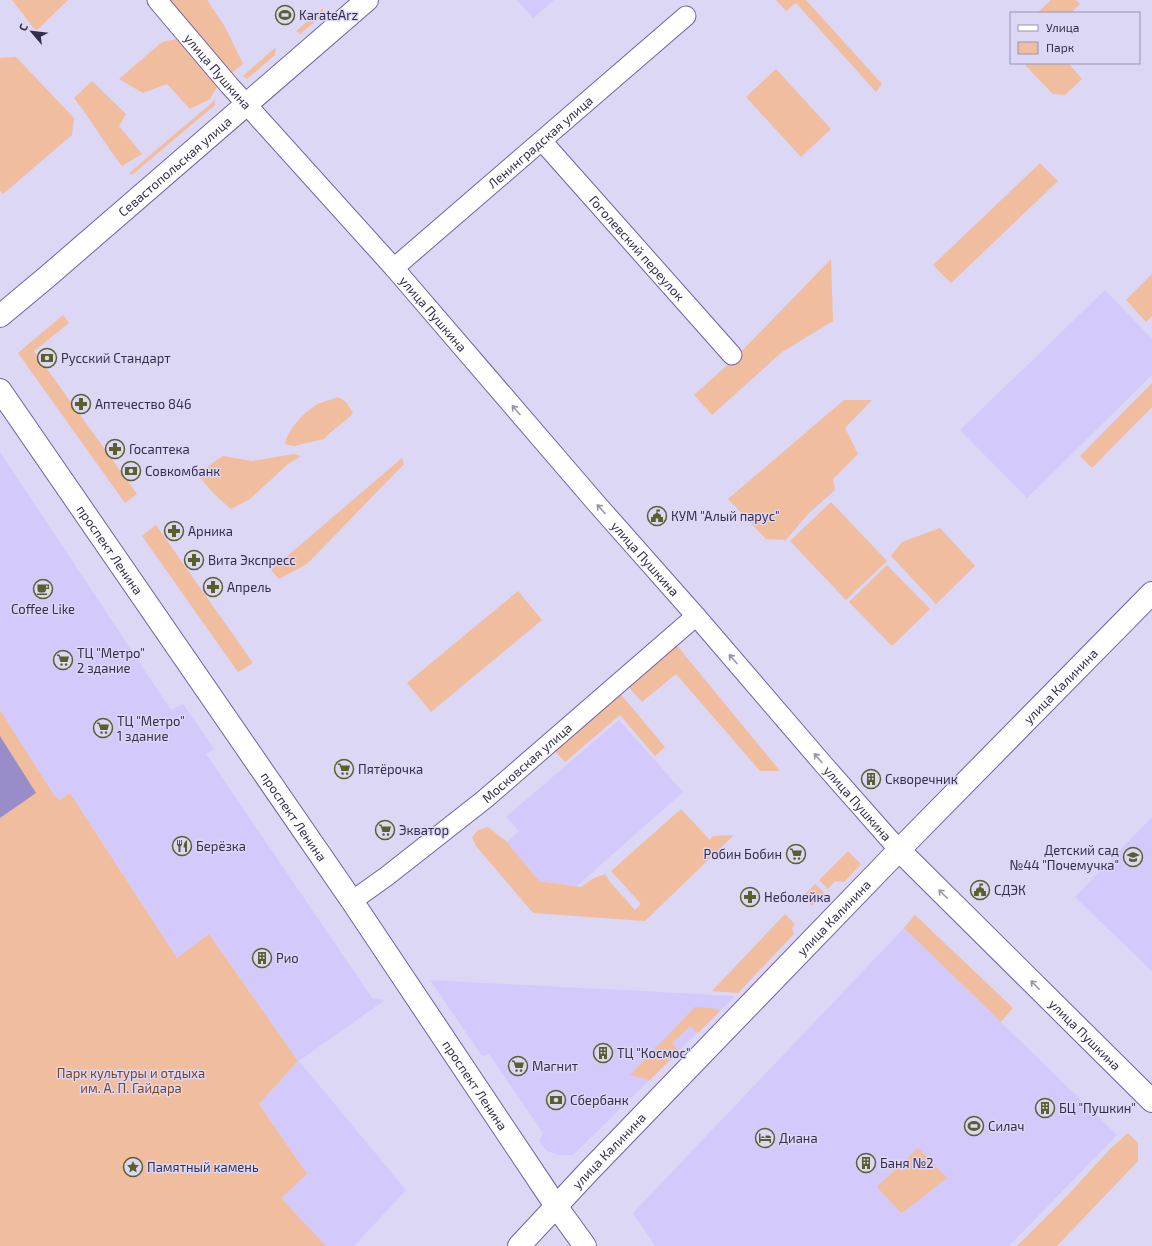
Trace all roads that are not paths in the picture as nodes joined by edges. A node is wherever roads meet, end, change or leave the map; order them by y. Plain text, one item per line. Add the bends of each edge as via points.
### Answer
1 (157, 0) edge
2 (367, 0) edge
3 (686, 16) dead end
4 (246, 105) junction
5 (542, 141) junction
6 (394, 268) junction
7 (0, 316) edge
8 (732, 355) dead end
9 (0, 390) edge
10 (1152, 593) edge
11 (696, 616) junction
12 (899, 850) junction
13 (352, 901) junction
14 (1152, 1101) edge
15 (556, 1206) junction
16 (519, 1246) edge
17 (585, 1246) edge

1 - 4 street, улица Пушкина
2 - 4 street, Севастопольская улица
3 - 5 street, Ленинградская улица
4 - 6 street, улица Пушкина
4 - 7 street, Севастопольская улица
5 - 6 street, Ленинградская улица
5 - 8 street, Гоголевский переулок
11 -> 6 street, улица Пушкина
9 - 13 street, проспект Ленина
10 - 12 street, улица Калинина
12 -> 11 street, улица Пушкина
11 - 13 street, Московская улица via 485,799
14 -> 12 street, улица Пушкина
12 - 15 street, улица Калинина
13 - 15 street, проспект Ленина
15 - 16 street, улица Калинина
15 - 17 street, проспект Ленина

